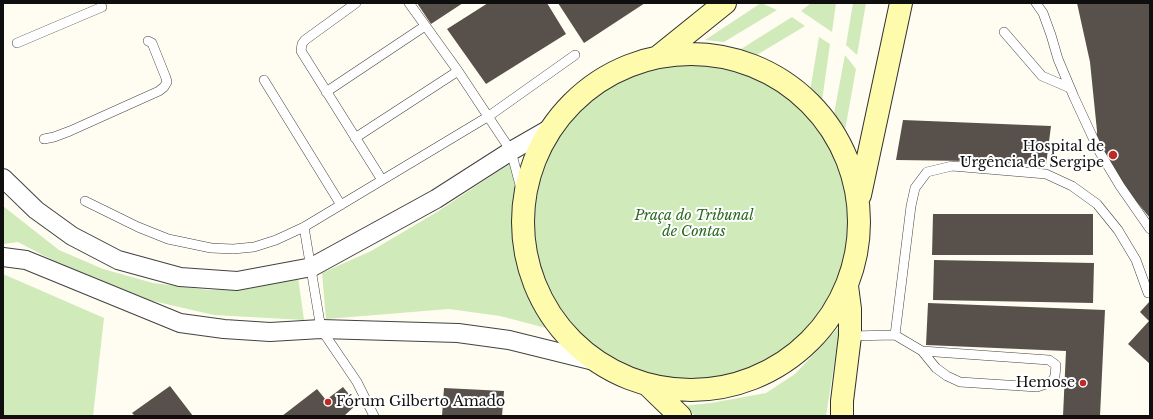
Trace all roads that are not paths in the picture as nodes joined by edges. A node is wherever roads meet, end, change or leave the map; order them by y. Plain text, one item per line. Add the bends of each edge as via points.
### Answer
1 (356, 3) edge
2 (409, 3) edge
3 (725, 3) edge
4 (901, 3) edge
5 (1036, 3) edge
6 (102, 6) dead end
7 (425, 26) junction
8 (1004, 32) dead end
9 (148, 41) dead end
10 (17, 43) dead end
11 (575, 55) dead end
12 (659, 56) junction
13 (458, 71) junction
14 (264, 80) dead end
15 (1070, 88) junction
16 (326, 92) junction
17 (489, 116) junction
18 (552, 128) junction
19 (355, 138) junction
20 (44, 139) dead end
21 (511, 151) junction
22 (3, 178) edge
23 (382, 180) junction
24 (858, 200) junction
25 (85, 201) dead end
26 (525, 204) junction
27 (341, 205) junction
28 (304, 227) junction
29 (1150, 229) edge
30 (3, 257) edge
31 (312, 267) junction
32 (847, 286) junction
33 (1148, 293) dead end
34 (321, 329) junction
35 (895, 335) junction
36 (850, 336) junction
37 (922, 351) junction
38 (594, 361) junction
39 (650, 386) junction
40 (374, 416) edge
41 (680, 416) edge
42 (842, 416) edge

1 - 16 lane via 305,40 300,47
2 - 7 lane
3 - 12 street
4 - 24 street
5 - 15 lane via 1052,34 1058,59
6 - 10 lane
7 - 13 lane
7 - 16 lane
8 - 15 lane via 1042,76
9 - 20 lane via 152,44 166,78 164,87 70,131
11 - 17 lane
12 - 18 street via 629,65 591,86 572,103
12 - 24 street via 710,54 763,69 798,91 825,118 848,160
13 - 17 lane
13 - 19 lane
14 - 27 lane
15 - 29 lane via 1099,151
16 - 19 lane
17 - 21 lane
17 - 23 lane
18 - 21 street
18 - 26 street via 533,164
19 - 23 lane
21 - 26 lane
21 - 31 street via 436,199
22 - 31 street via 36,210 72,236 118,260 180,277 237,281
23 - 27 lane
24 - 32 street via 858,246
25 - 28 lane via 168,239 211,248 254,247
26 - 38 street via 523,234 526,259 534,284 564,334
27 - 28 lane
28 - 31 lane
30 - 34 street via 26,260 180,324 270,332
31 - 34 lane
32 - 36 street
32 - 39 street via 834,311 815,336 790,358 757,378 728,387 693,391
33 - 35 lane via 1136,260 1118,230 1097,204 1072,186 1046,174 952,166 927,172 915,188
34 - 38 street via 458,333 509,340
34 - 40 lane via 357,382
35 - 36 lane
35 - 37 lane
36 - 42 street
37 - 37 lane via 936,368 960,382 1037,387 1053,380 1055,376 1056,365 1050,360
38 - 39 street
39 - 41 street

